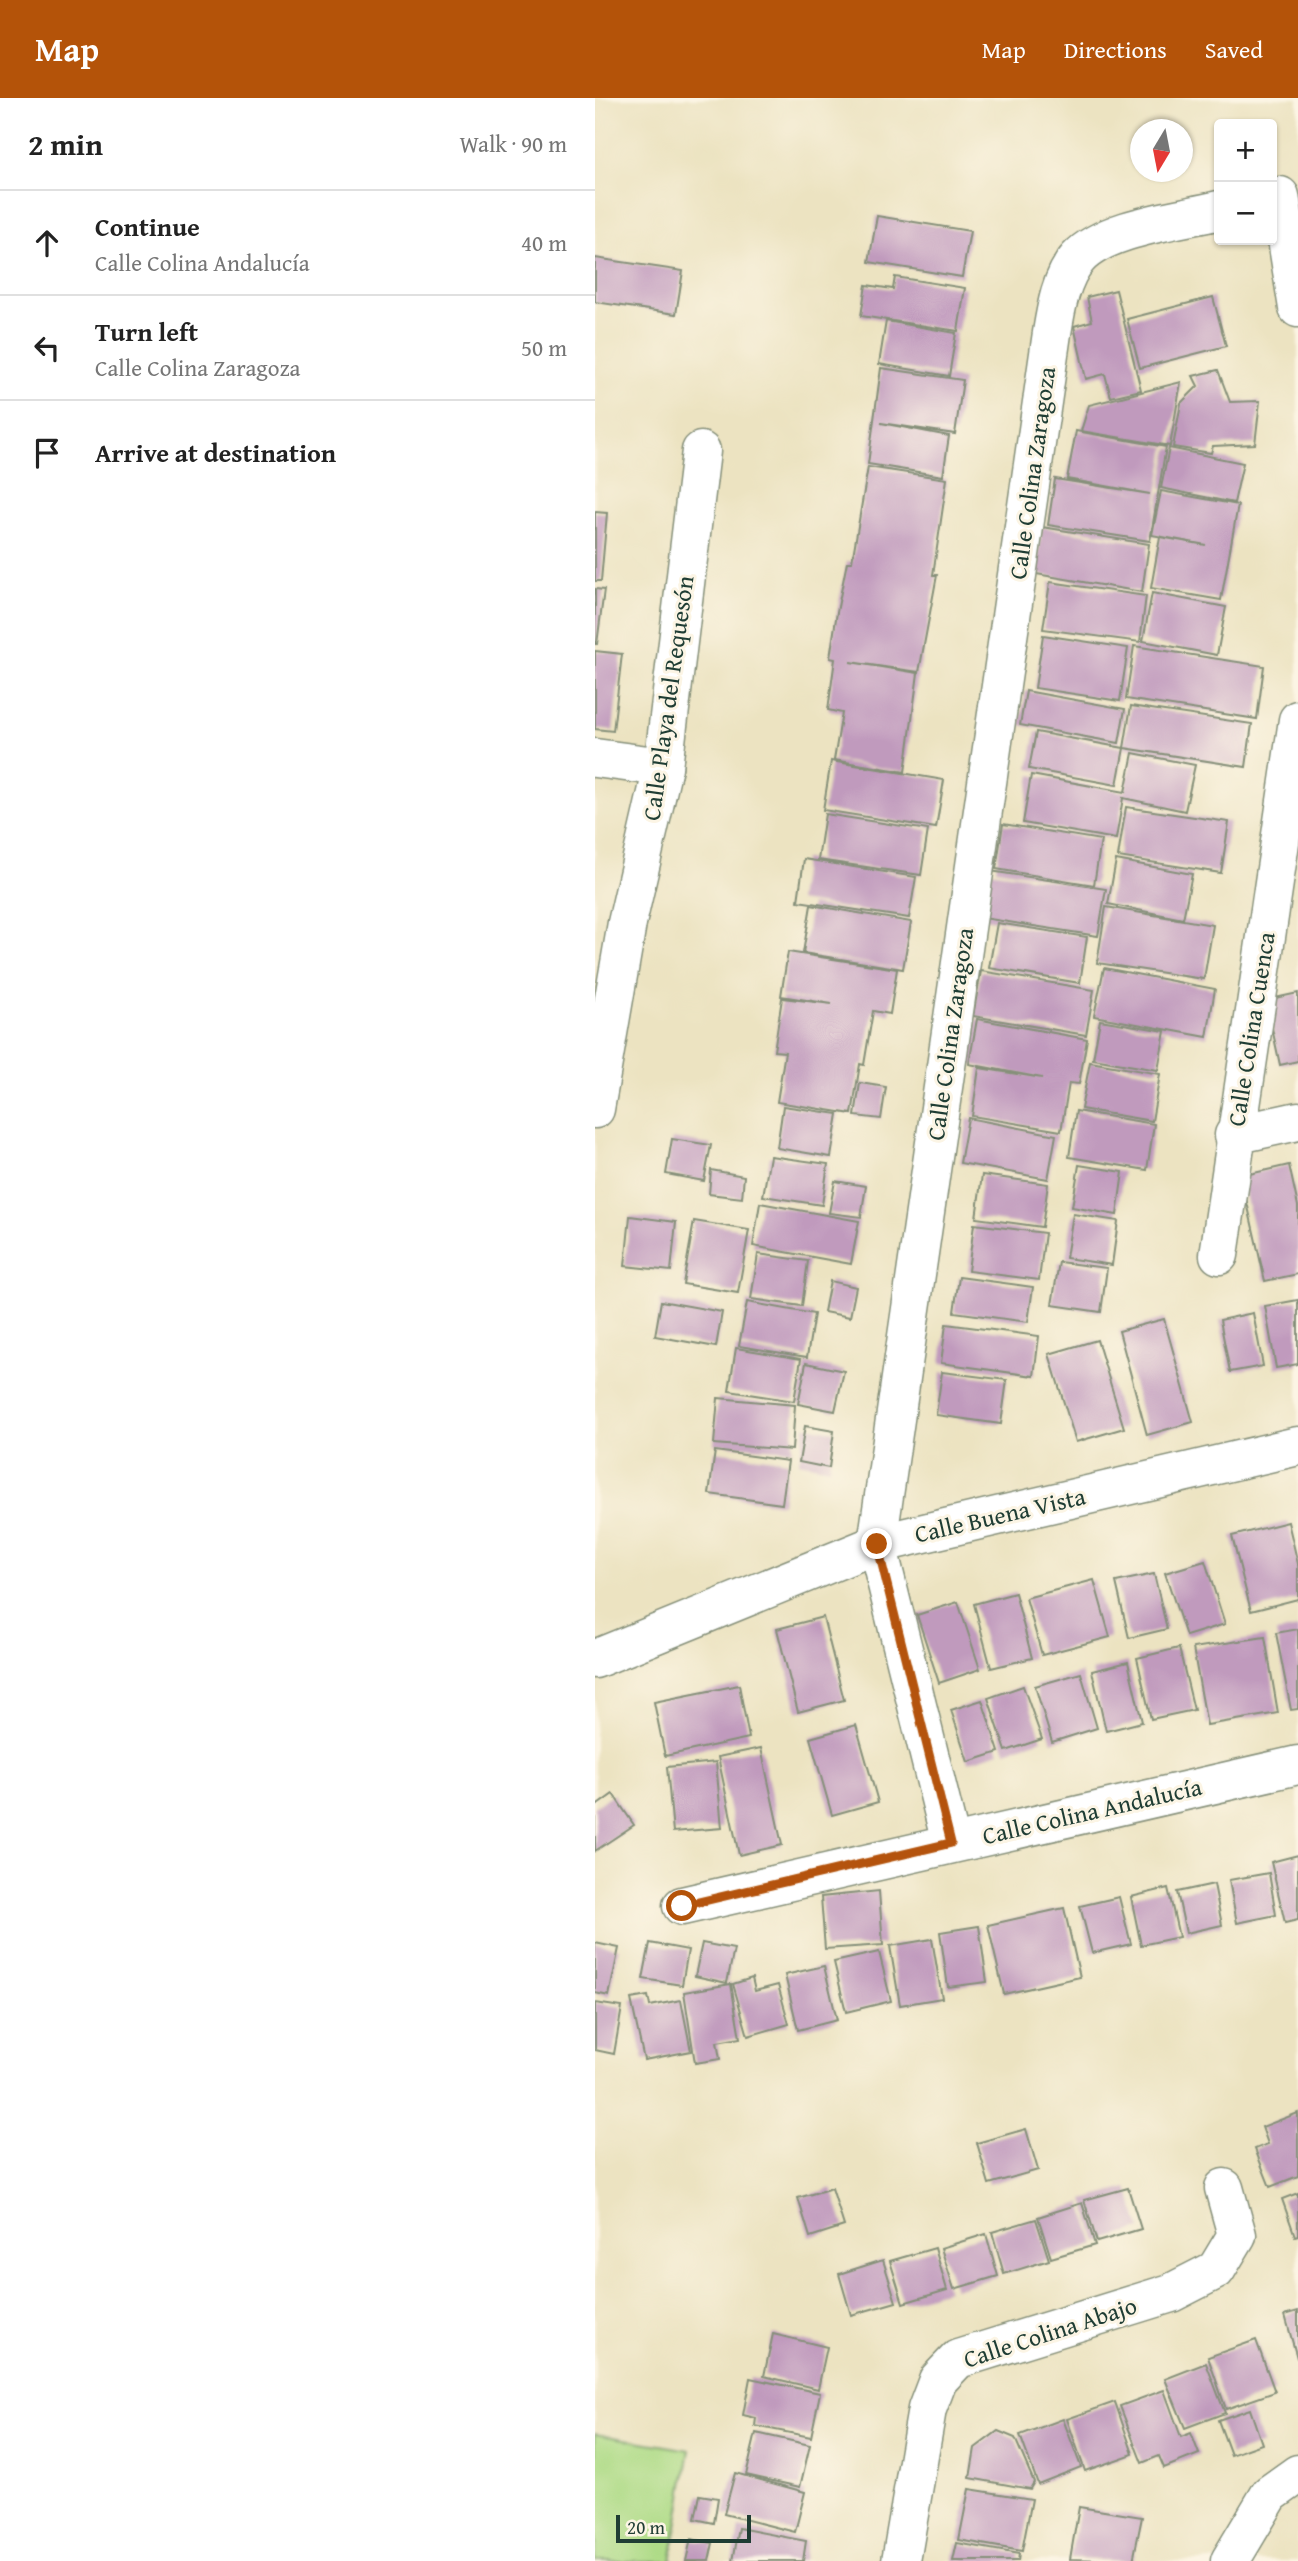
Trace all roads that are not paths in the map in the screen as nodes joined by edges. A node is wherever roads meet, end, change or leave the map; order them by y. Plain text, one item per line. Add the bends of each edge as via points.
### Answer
1 (1283, 195) edge
2 (1214, 212) edge
3 (1298, 308) edge
4 (701, 451) dead end
5 (1298, 720) edge
6 (595, 758) edge
7 (663, 767) junction
8 (1291, 813) edge
9 (595, 1109) edge
10 (1298, 1121) edge
11 (1234, 1135) junction
12 (1219, 1255) dead end
13 (1298, 1446) edge
14 (877, 1544) junction
15 (595, 1659) edge
16 (1298, 1765) edge
17 (951, 1843) junction
18 (682, 1906) dead end
19 (1224, 2188) dead end
20 (1298, 2474) edge
21 (901, 2561) edge
22 (1230, 2561) edge

1 - 3 street
2 - 14 street, Calle Colina Zaragoza via 1105,238 1078,258 1059,294
4 - 7 street, Calle Playa del Requesón
5 - 8 street, Calle Colina Cuenca
6 - 7 street
7 - 9 street, Calle Playa del Requesón via 627,923
8 - 11 street, Calle Colina Cuenca
10 - 11 street
11 - 12 street, Calle Colina Cuenca
13 - 14 street, Calle Buena Vista
14 - 15 street, Calle Buena Vista
14 - 17 street, Calle Colina Zaragoza
16 - 17 street, Calle Colina Andalucía
17 - 18 street, Calle Colina Andalucía
19 - 21 street, Calle Colina Abajo via 1237,2235 1216,2270 1171,2292 957,2359 938,2380 927,2409
20 - 22 street via 1270,2494

